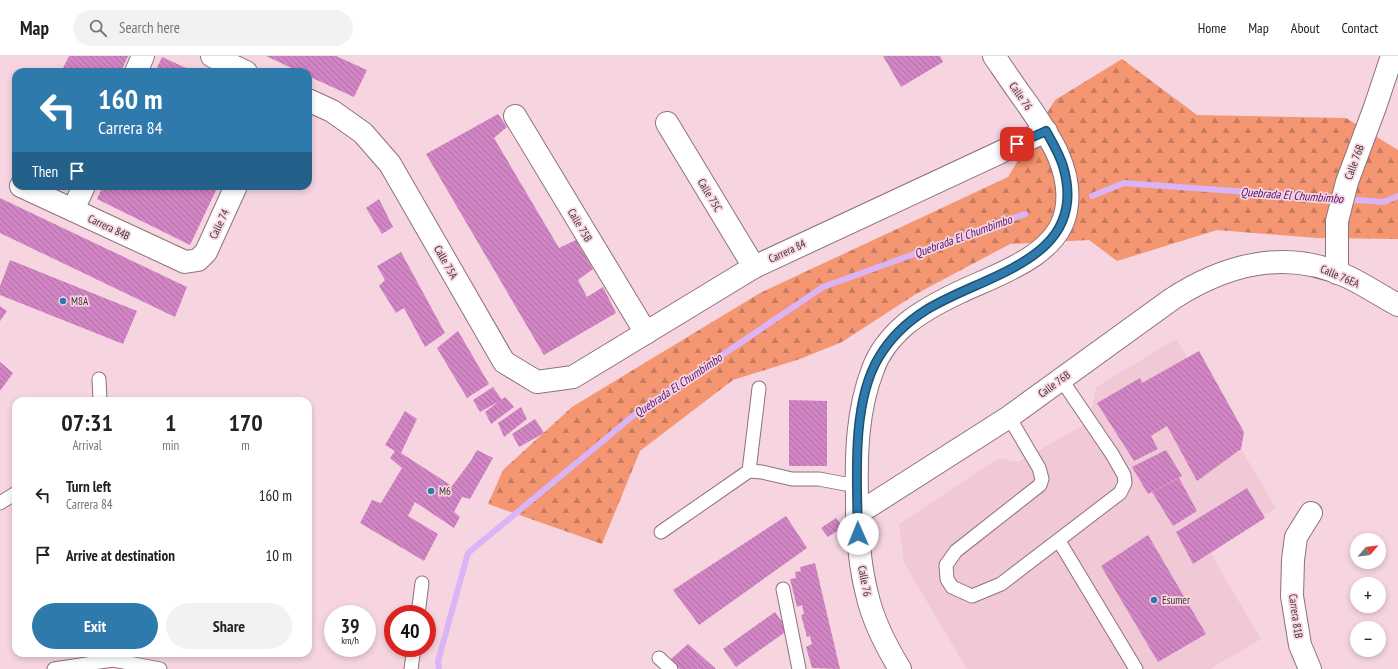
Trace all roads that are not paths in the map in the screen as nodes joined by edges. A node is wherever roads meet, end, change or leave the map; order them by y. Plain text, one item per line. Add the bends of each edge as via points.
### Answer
1 (143, 56) edge
2 (212, 56) edge
3 (994, 56) edge
4 (1392, 56) edge
5 (138, 68) edge
6 (238, 68) edge
7 (312, 102) edge
8 (515, 116) dead end
9 (667, 123) dead end
10 (1046, 131) junction
11 (29, 190) edge
12 (82, 190) edge
13 (234, 190) edge
14 (73, 210) junction
15 (198, 260) joint
16 (1254, 264) joint
17 (754, 266) junction
18 (1337, 272) junction
19 (1398, 305) edge
20 (646, 333) junction
21 (99, 379) dead end
22 (1061, 379) junction
23 (537, 382) joint
24 (759, 388) dead end
25 (100, 397) edge
26 (1009, 417) junction
27 (749, 471) junction
28 (857, 480) junction
29 (12, 496) edge
30 (0, 503) edge
31 (1311, 513) dead end
32 (857, 514) junction
33 (661, 532) dead end
34 (1059, 541) junction
35 (422, 583) dead end
36 (783, 589) dead end
37 (419, 605) edge
38 (114, 657) edge
39 (413, 657) edge
40 (659, 658) dead end
41 (898, 668) edge
42 (54, 669) edge
43 (160, 669) edge
44 (411, 669) edge
45 (671, 669) edge
46 (799, 669) edge
47 (1136, 669) edge
48 (1310, 669) edge

1 - 5 street
2 - 6 street
3 - 10 street, Calle 76
4 - 18 street, Calle 76B via 1340,208 1337,221
7 - 23 street, Calle 75A via 332,111 363,133 390,164 504,362
8 - 20 street, Calle 75B
9 - 17 street, Calle 75C
10 - 17 street, Carrera 84
10 - 28 street, Calle 76 via 1063,165 1066,180 1066,213 1061,225 1056,234 1034,256 927,309 894,336 873,368 864,397 860,418
11 - 14 street, Carrera 84B
12 - 14 street
13 - 15 street, Calle 74 via 206,252
14 - 15 street, Carrera 84B via 185,262
16 - 18 street, Calle 76EA via 1284,261 1324,267
16 - 22 street, Calle 76B via 1222,273 1184,291
17 - 20 street, Carrera 84
18 - 19 street, Calle 76EA
20 - 23 street, Carrera 84 via 573,377
21 - 25 lane
22 - 26 street, Calle 76B
22 - 34 lane via 1112,454 1124,475 1125,483 1120,492
24 - 27 lane
26 - 32 street, Calle 76B
26 - 34 lane via 1039,468 1042,479 1040,485 956,551 946,565 947,579 952,587 972,596 1001,584
27 - 28 lane via 792,479 819,479 845,484
27 - 33 lane
28 - 32 street, Calle 76
29 - 30 lane
31 - 48 street, Carrera 81B via 1296,537 1292,596 1300,645
32 - 41 street, Calle 76 via 862,575 867,595 877,625
34 - 47 lane
35 - 37 lane
36 - 46 lane
38 - 42 lane
38 - 43 lane
39 - 44 lane
40 - 45 lane

